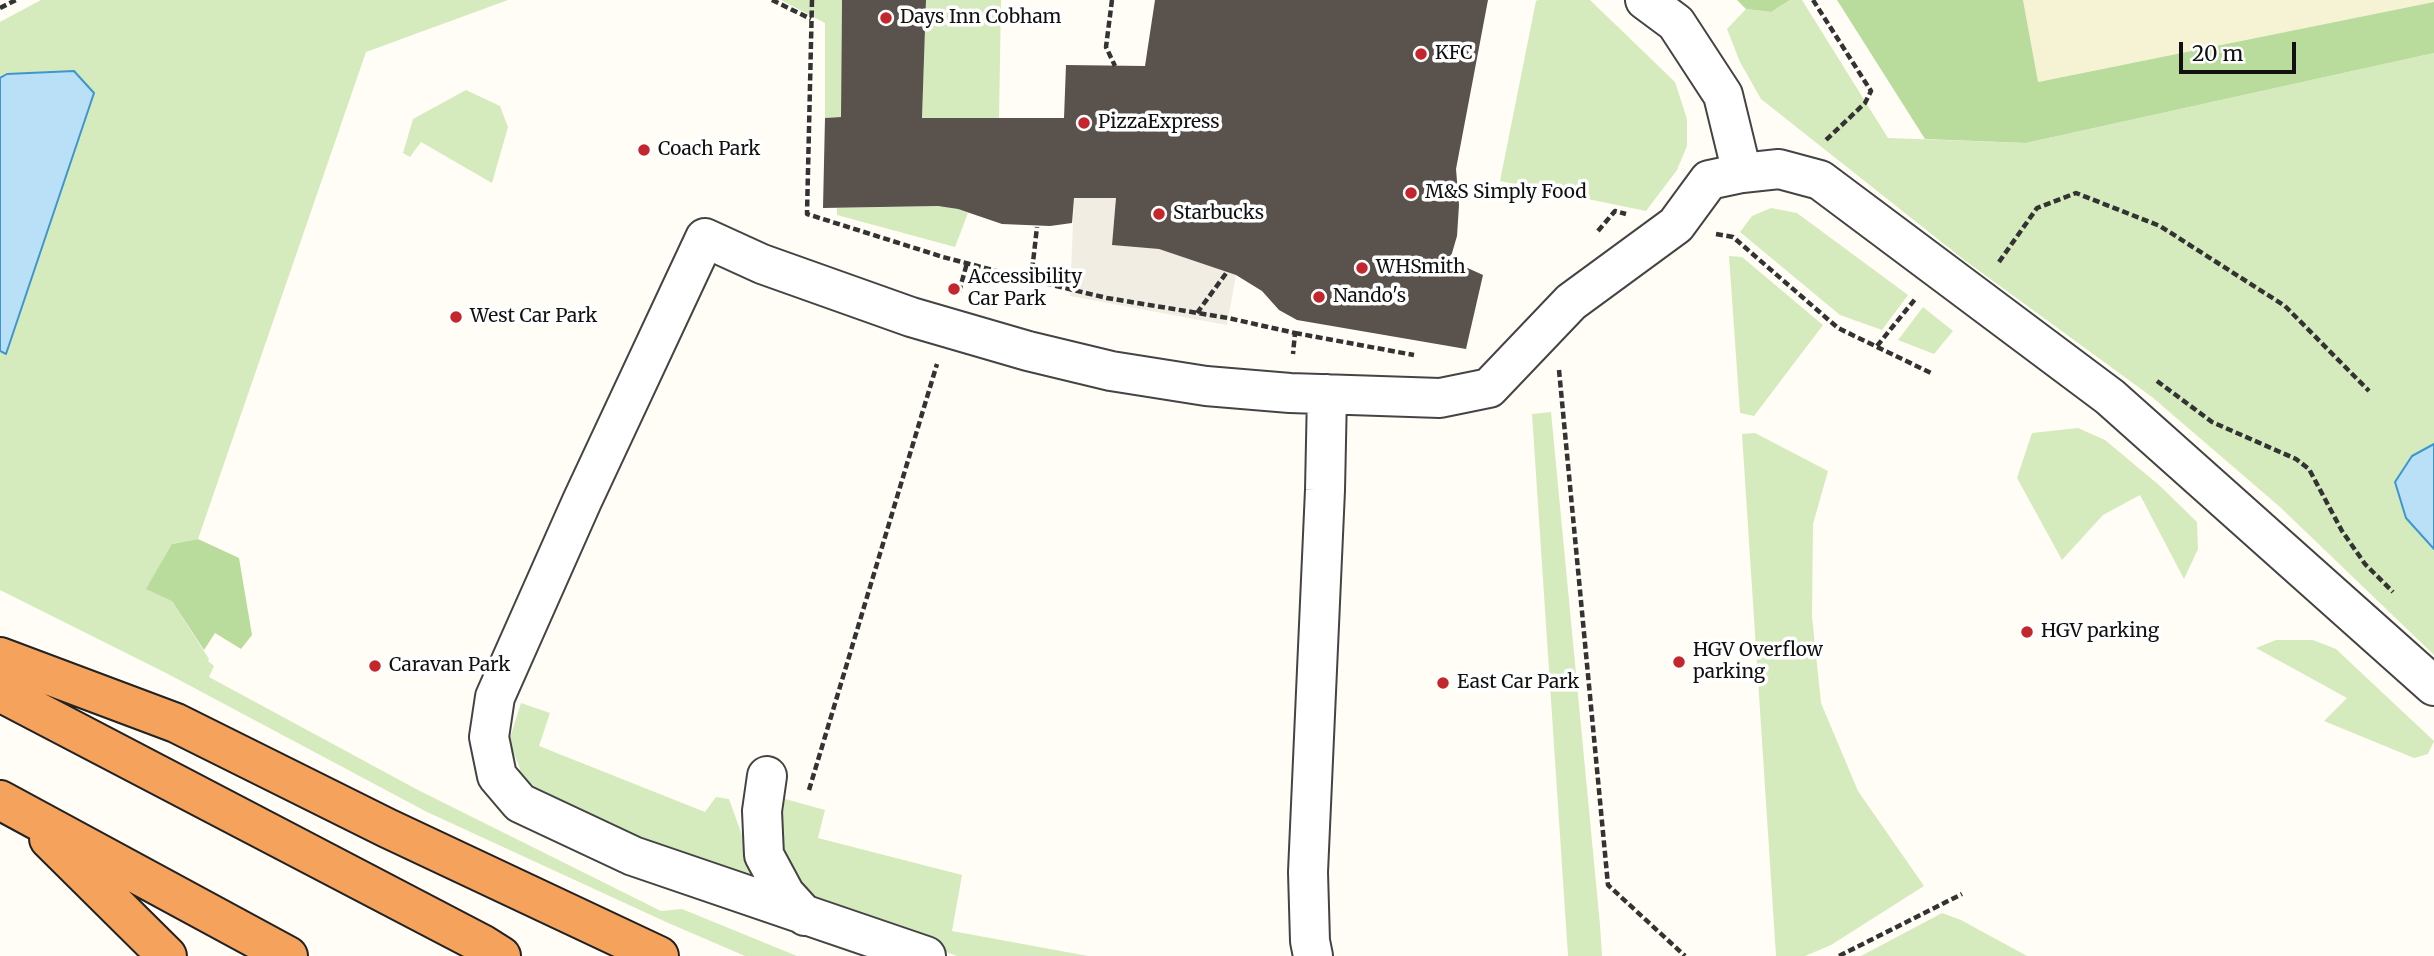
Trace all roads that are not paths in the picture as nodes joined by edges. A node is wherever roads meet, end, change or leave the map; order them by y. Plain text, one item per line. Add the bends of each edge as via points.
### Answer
1 (1645, 0) edge
2 (1742, 173) junction
3 (1327, 394) junction
4 (0, 657) edge
5 (2434, 686) edge
6 (0, 692) edge
7 (767, 776) dead end
8 (10, 805) edge
9 (805, 916) junction
10 (167, 956) edge
11 (288, 956) edge
12 (501, 956) edge
13 (659, 956) edge
14 (926, 956) edge
15 (1313, 956) edge

1 - 2 lane via 1676,23 1723,95
2 - 3 lane via 1709,180 1676,225 1571,302 1489,388 1440,397
2 - 5 lane via 1779,169 1820,180 2110,397
3 - 9 lane via 1206,386 1111,371 948,327 821,286 705,238 495,697 491,759 497,776 520,803 633,856
3 - 15 lane via 1308,872
4 - 13 highway via 176,723
6 - 12 highway
7 - 9 lane via 762,811 764,855 785,894
8 - 10 highway
8 - 11 highway
9 - 14 lane

